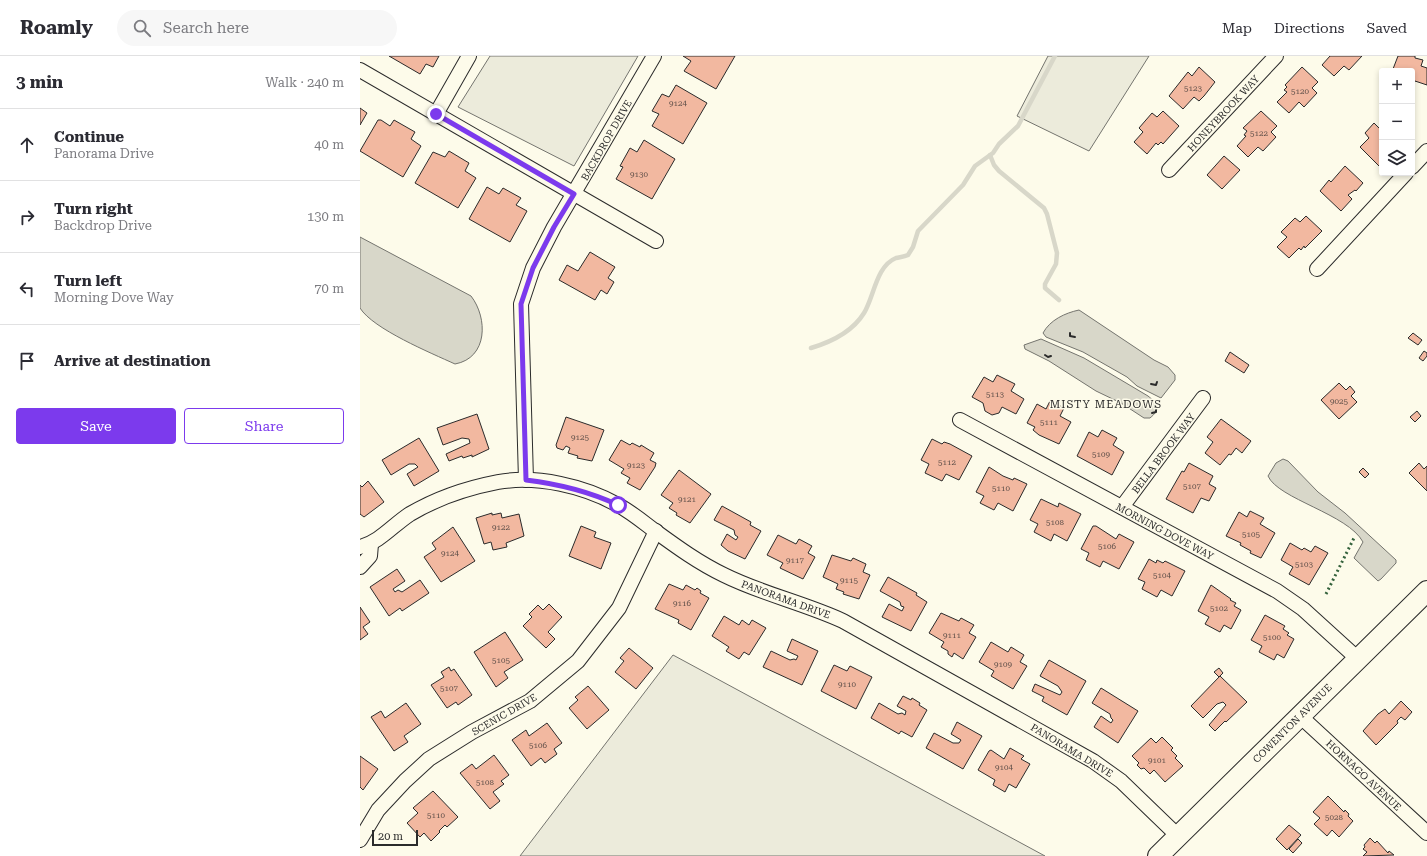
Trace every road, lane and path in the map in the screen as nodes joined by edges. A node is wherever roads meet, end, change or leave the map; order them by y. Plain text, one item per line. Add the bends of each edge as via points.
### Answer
1 (469, 56) edge
2 (654, 56) edge
3 (1276, 56) edge
4 (360, 70) edge
5 (436, 114) junction
6 (1427, 151) edge
7 (1415, 164) edge
8 (1169, 170) dead end
9 (1403, 176) edge
10 (574, 194) junction
11 (656, 241) dead end
12 (1317, 269) dead end
13 (1204, 398) dead end
14 (960, 420) dead end
15 (526, 480) junction
16 (1122, 508) junction
17 (656, 531) junction
18 (366, 545) edge
19 (360, 567) edge
20 (1427, 591) edge
21 (1358, 659) junction
22 (1300, 716) junction
23 (1427, 833) edge
24 (1178, 836) junction
25 (360, 840) edge
26 (1158, 856) edge

1 - 5 street
2 - 10 street, BACKDROP DRIVE
3 - 8 street, HONEYBROOK WAY
4 - 5 street
5 - 10 street
6 - 7 street
9 - 12 street
10 - 11 street
10 - 15 street, BACKDROP DRIVE via 533,268 521,304
13 - 16 street, BELLA BROOK WAY
14 - 16 street, MORNING DOVE WAY
15 - 17 street, PANORAMA DRIVE via 559,484 600,496
15 - 18 street, PANORAMA DRIVE via 499,482 444,497 409,515
16 - 21 street, MORNING DOVE WAY via 1292,600
17 - 24 street, PANORAMA DRIVE via 710,568 744,584 843,621 1070,747 1121,781
17 - 25 street, SCENIC DRIVE via 619,608 578,661 530,701 472,732 429,759 378,810
18 - 19 street, PANORAMA DRIVE via 370,556
20 - 21 street, COWENTON AVENUE
21 - 22 street, COWENTON AVENUE
22 - 23 street, HORNAGO AVENUE
22 - 24 street, COWENTON AVENUE
24 - 26 street, COWENTON AVENUE

